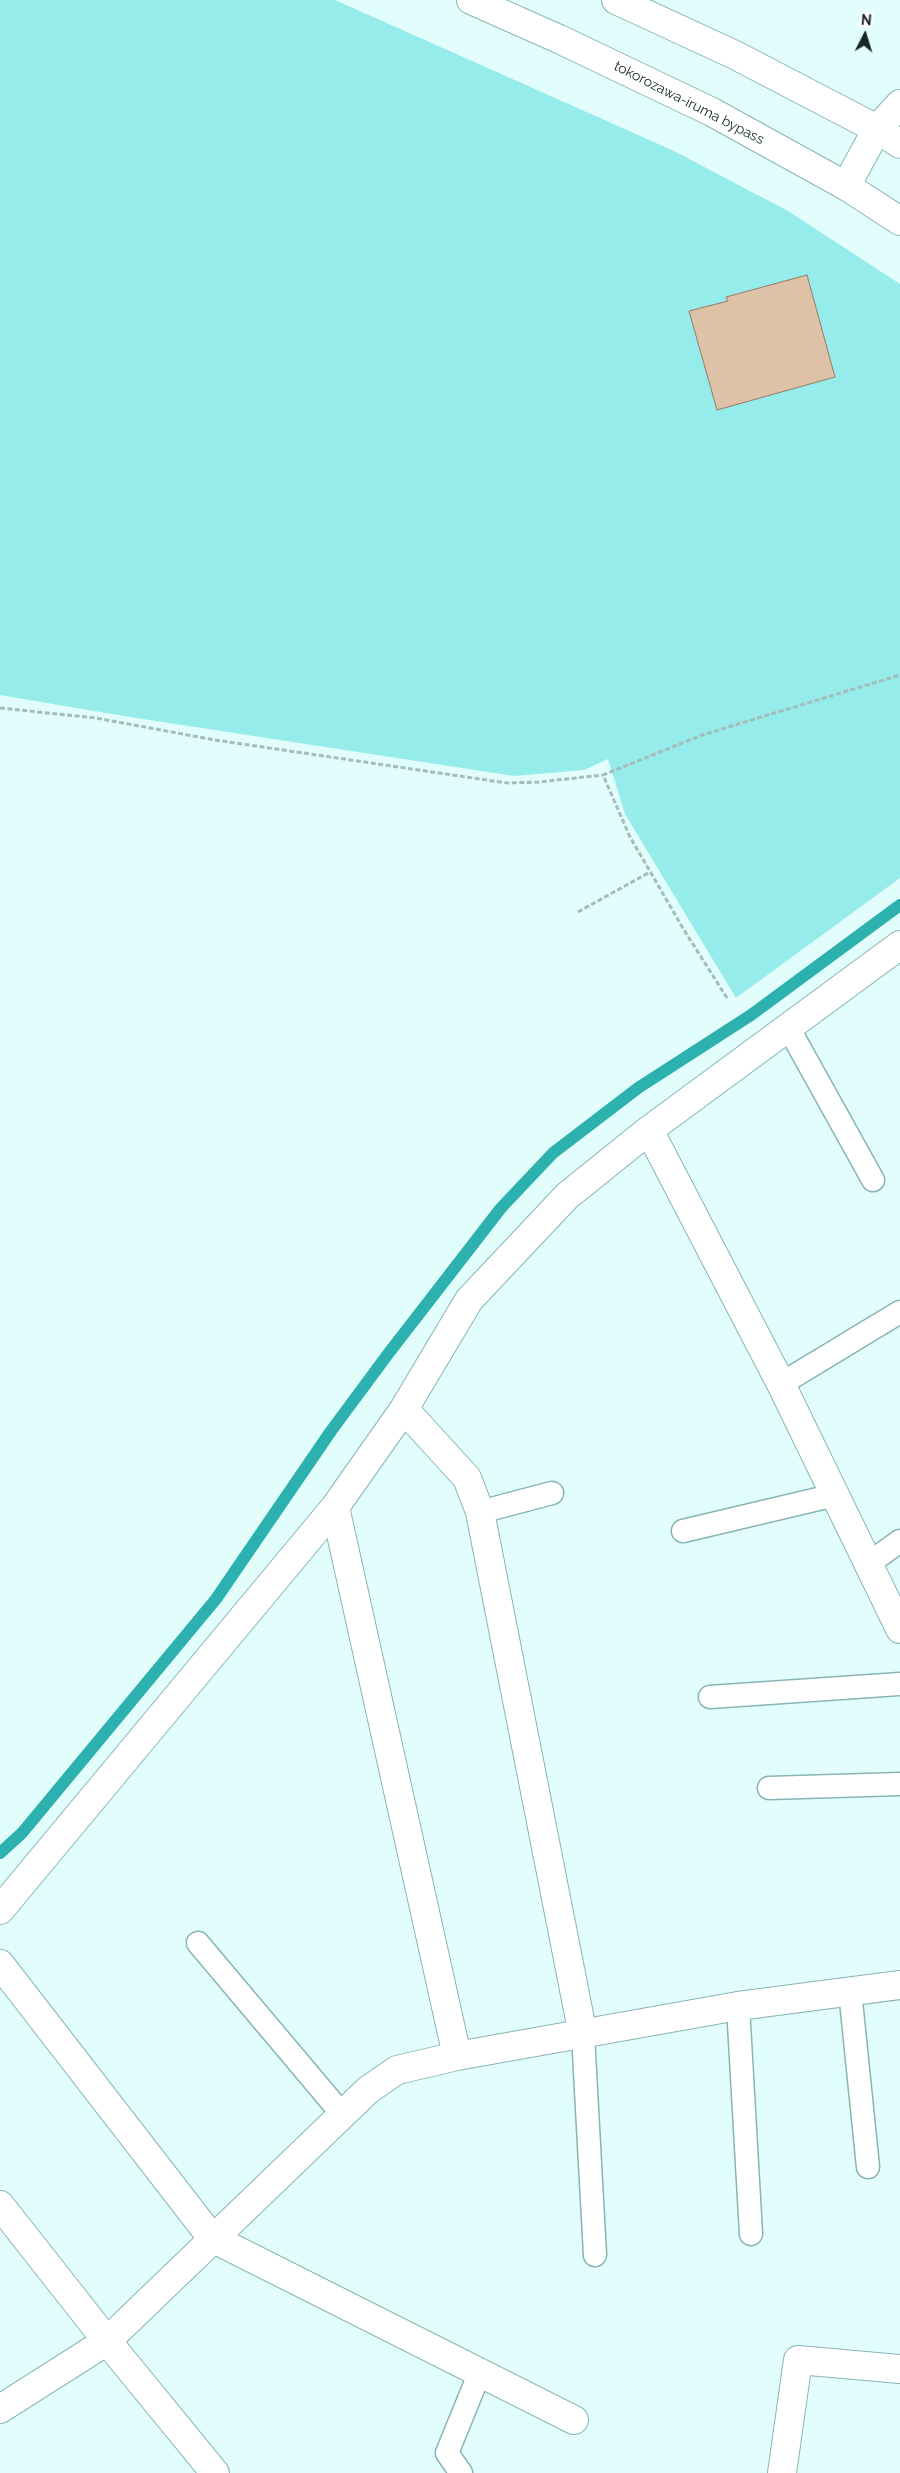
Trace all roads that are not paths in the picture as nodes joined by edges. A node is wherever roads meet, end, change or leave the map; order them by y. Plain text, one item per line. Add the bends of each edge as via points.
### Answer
1 (471, 0) edge
2 (616, 0) edge
3 (900, 104) edge
4 (877, 129) junction
5 (900, 144) edge
6 (846, 186) junction
7 (900, 221) edge
8 (900, 945) edge
9 (788, 1027) junction
10 (648, 1130) junction
11 (873, 1180) dead end
12 (900, 1312) edge
13 (781, 1384) junction
14 (404, 1409) junction
15 (552, 1493) dead end
16 (835, 1496) junction
17 (335, 1507) junction
18 (480, 1512) junction
19 (683, 1531) dead end
20 (900, 1541) edge
21 (868, 1564) junction
22 (900, 1629) edge
23 (900, 1684) edge
24 (710, 1697) dead end
25 (900, 1784) edge
26 (769, 1788) dead end
27 (0, 1910) edge
28 (198, 1943) dead end
29 (0, 1964) edge
30 (900, 1985) edge
31 (850, 1991) junction
32 (738, 2006) junction
33 (583, 2035) junction
34 (457, 2056) junction
35 (342, 2114) junction
36 (868, 2167) dead end
37 (0, 2205) edge
38 (751, 2234) dead end
39 (212, 2238) junction
40 (595, 2255) dead end
41 (107, 2341) junction
42 (900, 2369) edge
43 (480, 2372) junction
44 (0, 2408) edge
45 (574, 2420) dead end
46 (215, 2473) edge
47 (460, 2473) edge
48 (782, 2473) edge

1 - 6 main road, tokorozawa-iruma bypass via 712,112
2 - 4 main road via 735,55
3 - 4 main road
4 - 5 main road
4 - 6 main road
6 - 7 main road, tokorozawa-iruma bypass
8 - 9 main road
9 - 10 main road
9 - 11 lane
10 - 13 main road
10 - 14 main road via 567,1196 469,1300
12 - 13 lane
13 - 16 main road
14 - 17 main road
14 - 18 main road via 467,1478
15 - 18 lane
16 - 19 lane
16 - 21 main road
17 - 27 main road
17 - 34 main road
18 - 33 main road
20 - 21 lane
21 - 22 main road
23 - 24 lane
25 - 26 lane
28 - 35 lane
29 - 39 main road
30 - 31 main road
31 - 32 main road
31 - 36 lane
32 - 33 main road
32 - 38 lane
33 - 34 main road
33 - 40 lane
34 - 35 main road via 397,2070
35 - 39 main road
37 - 41 main road
39 - 41 main road
39 - 43 main road
41 - 44 main road
41 - 46 main road
42 - 48 main road via 798,2360
43 - 45 main road
43 - 47 lane via 447,2453

